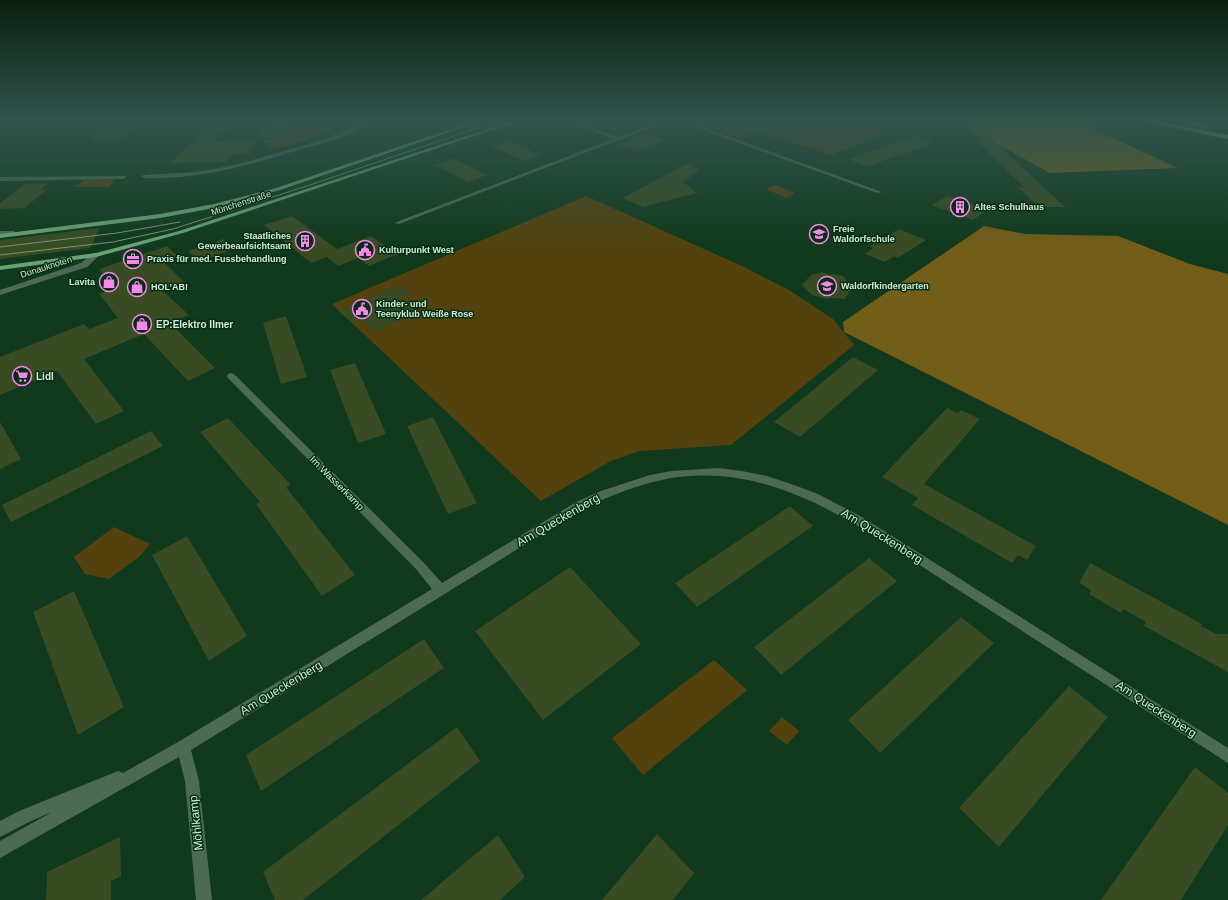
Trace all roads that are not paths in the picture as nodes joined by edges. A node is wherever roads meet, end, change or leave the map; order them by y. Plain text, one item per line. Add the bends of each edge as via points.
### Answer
1 (254, 162) edge
2 (357, 162) edge
3 (392, 162) edge
4 (558, 162) edge
5 (796, 162) edge
6 (144, 176) dead end
7 (123, 177) dead end
8 (0, 179) edge
9 (879, 192) dead end
10 (397, 223) dead end
11 (0, 234) edge
12 (128, 248) joint
13 (96, 255) junction
14 (0, 268) edge
15 (0, 293) edge
16 (231, 376) dead end
17 (441, 590) junction
18 (184, 748) junction
19 (1228, 756) edge
20 (156, 762) junction
21 (0, 829) edge
22 (0, 850) edge
23 (204, 900) edge

1 - 6 street via 234,168 169,177
2 - 11 main road, Münchenstraße via 233,201 173,214
3 - 12 main road, Münchenstraße
4 - 10 street
5 - 9 street
7 - 8 street
12 - 13 main road, Donauknoten
13 - 14 main road, Donauknoten
13 - 15 street, Donauknoten via 84,266
16 - 17 street, Im Wasserkamp via 415,560
17 - 18 street, Am Queckenberg
17 - 19 street, Am Queckenberg via 582,504 631,483 679,473 699,472 766,480 814,497 862,524
18 - 20 street, Am Queckenberg
18 - 23 street, Möhlkamp via 192,781
20 - 21 street, Am Queckenberg via 24,816
20 - 22 street, Am Queckenberg

